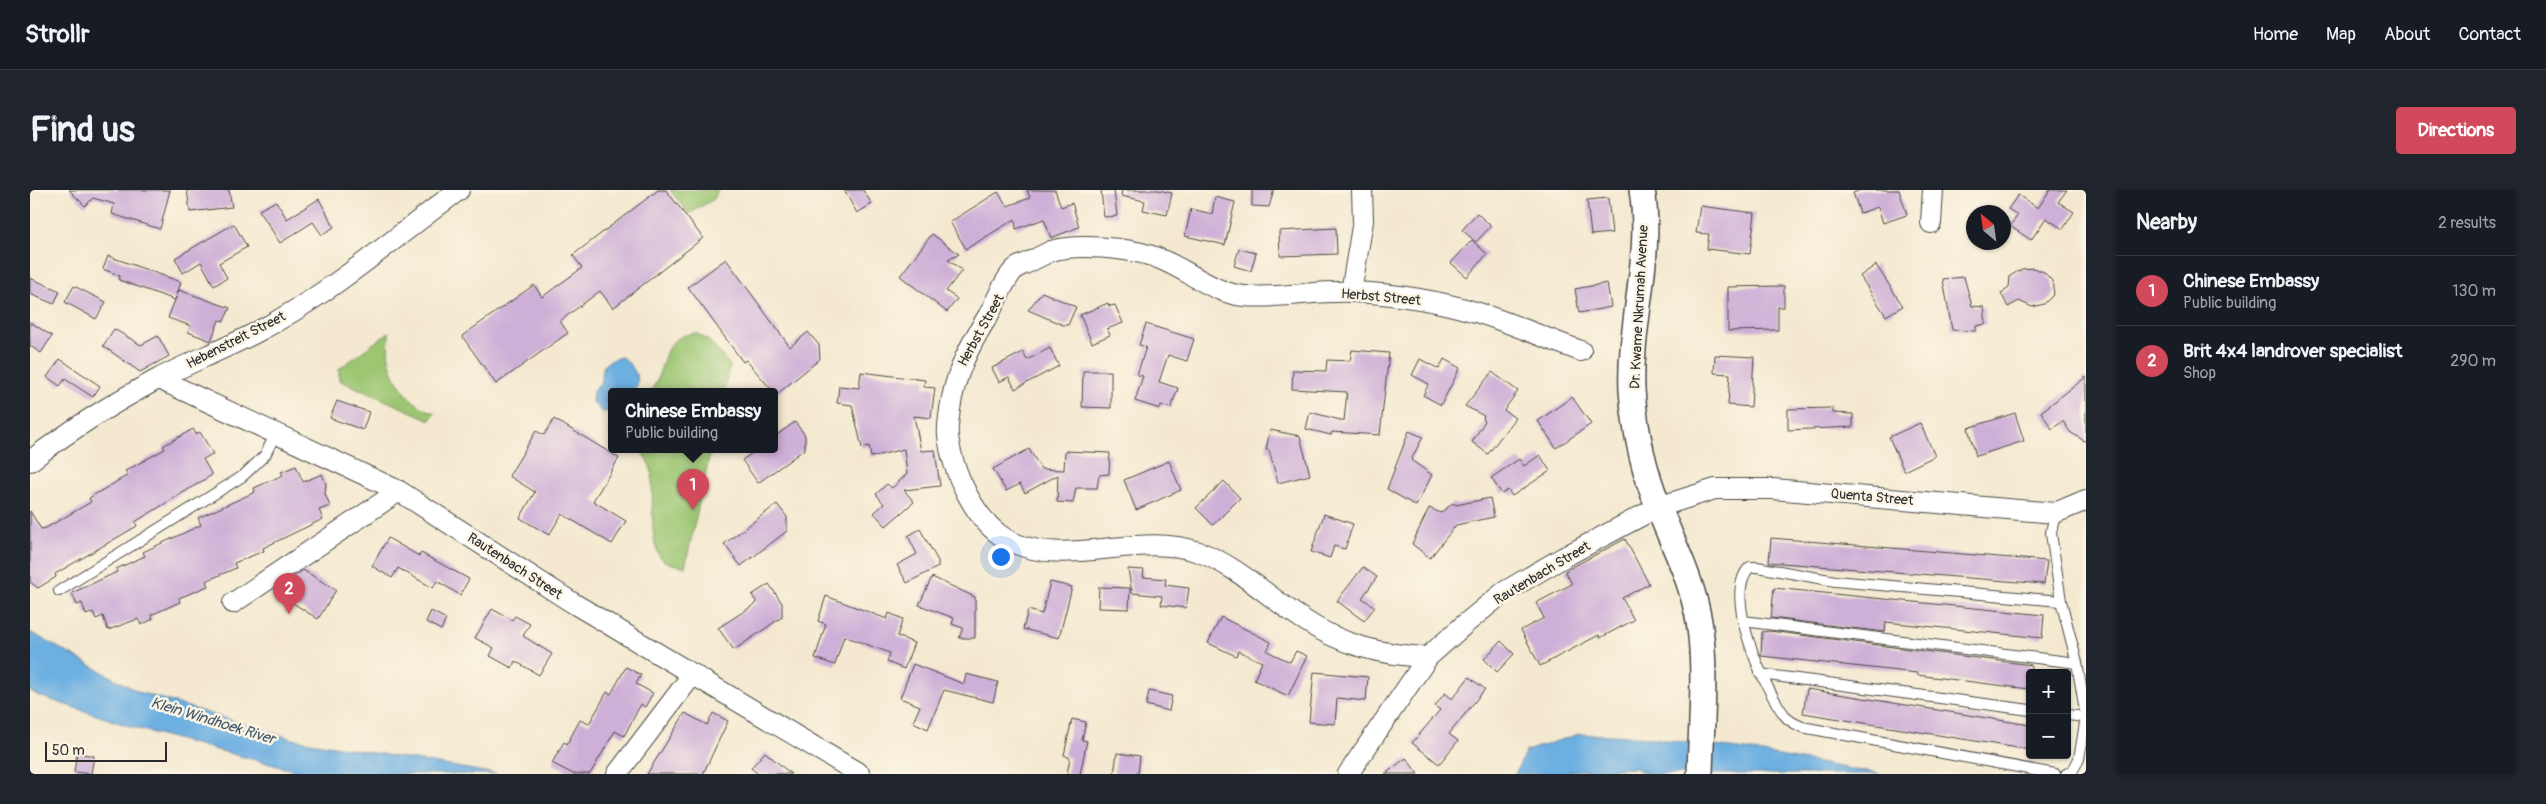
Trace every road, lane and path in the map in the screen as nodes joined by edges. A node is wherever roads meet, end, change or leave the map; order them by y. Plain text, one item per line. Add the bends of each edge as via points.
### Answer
1 (459, 190) edge
2 (1362, 190) edge
3 (1642, 190) edge
4 (1933, 190) edge
5 (1931, 223) dead end
6 (1351, 292) junction
7 (1581, 351) dead end
8 (159, 379) junction
9 (275, 435) junction
10 (34, 453) edge
11 (399, 491) junction
12 (2086, 500) edge
13 (1658, 508) junction
14 (2054, 513) junction
15 (59, 591) dead end
16 (2061, 601) junction
17 (233, 602) dead end
18 (1743, 622) junction
19 (1428, 657) junction
20 (2077, 663) junction
21 (693, 674) junction
22 (1760, 674) junction
23 (2026, 709) edge
24 (2071, 715) edge
25 (2086, 717) edge
26 (617, 774) edge
27 (860, 774) edge
28 (1348, 774) edge
29 (1700, 774) edge
30 (2056, 774) edge
31 (2066, 774) edge

1 - 8 street, Hebenstreit Street via 289,313 258,332
2 - 6 street via 1364,221
3 - 13 street, Dr. Kwame Nkrumah Avenue via 1643,261 1632,390 1640,450
4 - 5 street
6 - 7 street, Herbst Street via 1434,302 1479,313
6 - 19 street, Herbst Street via 1240,296 1151,256 1097,247 1054,250 1014,270 973,339 959,367 952,397 949,442 977,513 1007,540 1030,550 1076,551 1162,544 1187,548 1207,555 1257,585 1301,619 1332,636 1369,651
8 - 9 street, Rautenbach Street
8 - 10 street, Hebenstreit Street
9 - 11 street, Rautenbach Street
9 - 15 lane via 265,455 243,476
11 - 17 street
11 - 21 street, Rautenbach Street via 573,603
12 - 14 street, Quenta Street
13 - 14 street, Quenta Street via 1715,489 1773,489
13 - 19 street, Rautenbach Street via 1504,592
13 - 29 street, Dr. Kwame Nkrumah Avenue via 1683,562 1697,609 1702,695
14 - 16 lane via 2051,533
16 - 18 lane via 1835,580 1750,567 1741,582
16 - 20 lane
18 - 20 lane
18 - 22 lane
19 - 28 street, Rautenbach Street
20 - 25 lane
21 - 26 street
21 - 27 street, Rautenbach Street
22 - 23 lane
22 - 30 lane via 1787,719 1802,727
24 - 25 lane
25 - 31 lane via 2079,759 2073,770

